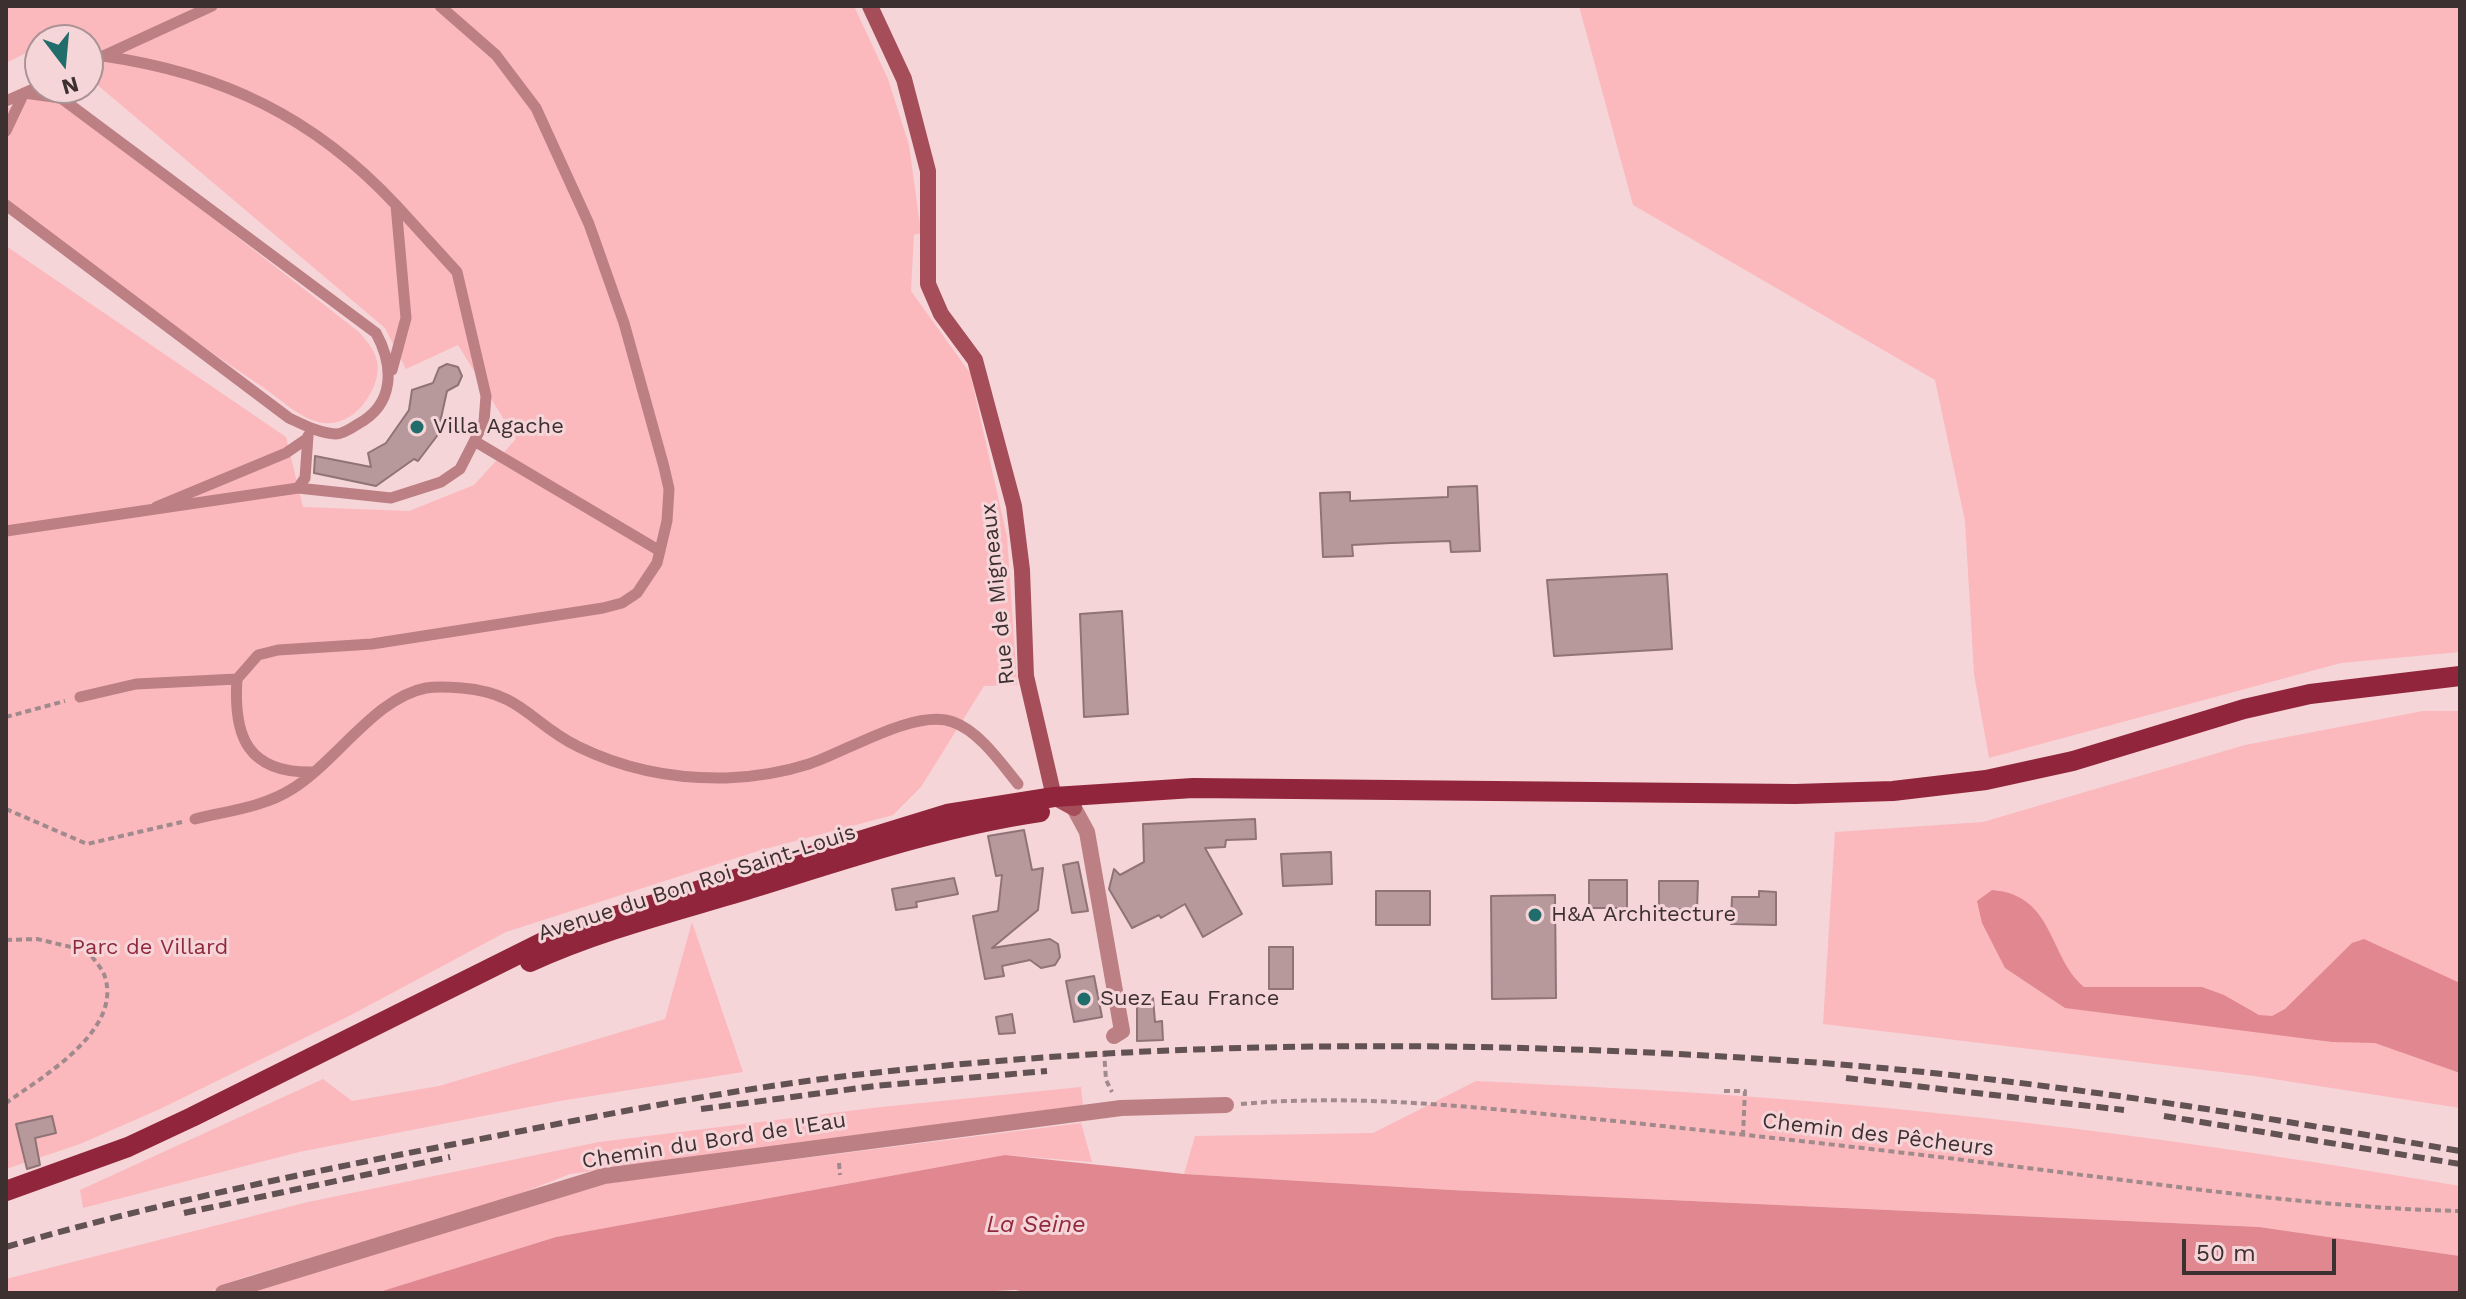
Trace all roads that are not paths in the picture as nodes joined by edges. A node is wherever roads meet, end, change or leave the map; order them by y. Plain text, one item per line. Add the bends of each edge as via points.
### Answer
1 (212, 6) edge
2 (440, 6) edge
3 (870, 6) edge
4 (104, 56) edge
5 (104, 56) edge
6 (24, 93) joint
7 (6, 101) edge
8 (74, 104) edge
9 (6, 131) edge
10 (6, 195) edge
11 (6, 205) edge
12 (396, 205) junction
13 (22, 216) junction
14 (391, 374) junction
15 (312, 429) junction
16 (305, 440) junction
17 (476, 442) junction
18 (298, 488) junction
19 (145, 513) junction
20 (6, 531) edge
21 (660, 551) junction
22 (2460, 676) edge
23 (237, 679) junction
24 (80, 697) road end
25 (312, 772) junction
26 (1018, 784) dead end
27 (1494, 792) junction
28 (1054, 797) junction
29 (1074, 808) junction
30 (195, 819) road end
31 (1114, 1036) road end
32 (304, 1063) junction
33 (1226, 1105) road end
34 (6, 1191) edge
35 (223, 1293) edge

1 - 4 lane
2 - 21 lane via 496,55 536,108 589,224 624,323 669,489
3 - 28 street, Rue de Migneaux via 904,79 928,171 928,284 941,314 975,360 1014,506 1026,676
5 - 12 lane via 154,65 247,94 337,149
6 - 7 lane
6 - 9 lane
8 - 14 lane via 376,333
10 - 13 lane
11 - 13 lane
12 - 14 lane via 406,318
12 - 17 lane via 457,272 486,396
13 - 15 lane via 289,418
14 - 15 lane via 384,398 367,420 339,434
15 - 16 lane
16 - 18 lane via 305,478
16 - 19 lane
17 - 18 lane via 460,469 441,482 391,498
17 - 21 lane
18 - 19 lane
19 - 20 lane
21 - 23 lane via 647,582 622,603 372,644 278,650 258,655
22 - 27 main road via 2310,694 2073,761 1942,787 1845,794
23 - 24 lane via 136,684
23 - 25 lane via 235,712 251,750 289,773
25 - 26 lane via 404,695 427,687 453,687 490,691 516,702 576,746 628,766 678,776 727,778 772,772 809,764 921,721 952,721 979,739
25 - 30 lane via 274,800
27 - 28 main road, Avenue du Bon Roi Saint-Louis via 1250,787
27 - 29 main road, Avenue du Bon Roi Saint-Louis
28 - 29 street
28 - 32 main road, Avenue du Bon Roi Saint-Louis via 947,814 563,932
29 - 31 street via 1087,832 1093,864 1122,1031
29 - 32 main road, Avenue du Bon Roi Saint-Louis via 941,832 580,942
32 - 34 main road, Avenue du Bon Roi Saint-Louis via 128,1147
33 - 35 street, Chemin du Bord de l'Eau via 1121,1108 604,1176

